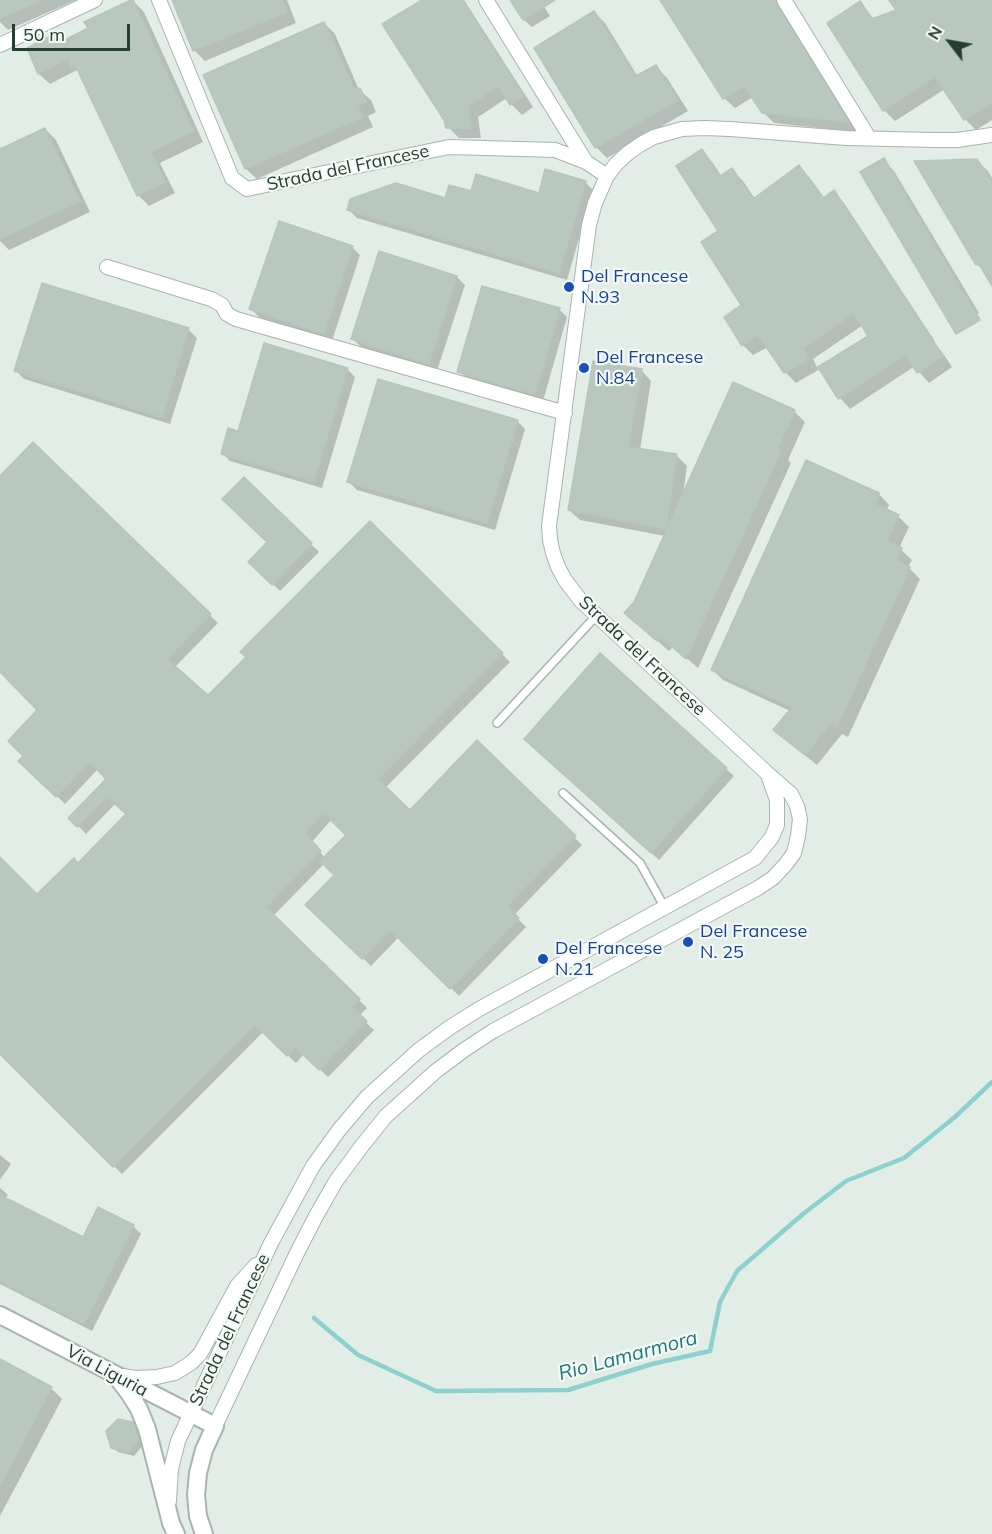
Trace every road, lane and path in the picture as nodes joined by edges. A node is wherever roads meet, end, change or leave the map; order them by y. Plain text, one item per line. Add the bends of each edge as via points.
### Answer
1 (95, 0) edge
2 (159, 0) edge
3 (486, 0) edge
4 (784, 0) edge
5 (0, 45) edge
6 (992, 135) edge
7 (869, 138) junction
8 (586, 162) junction
9 (607, 176) junction
10 (107, 267) dead end
11 (565, 413) junction
12 (597, 615) junction
13 (497, 723) dead end
14 (767, 774) junction
15 (563, 793) dead end
16 (660, 911) junction
17 (668, 937) junction
18 (436, 1038) junction
19 (452, 1059) junction
20 (344, 1146) junction
21 (267, 1252) junction
22 (0, 1315) edge
23 (115, 1375) junction
24 (190, 1414) junction
25 (215, 1426) junction
26 (173, 1528) edge
27 (204, 1534) edge

1 - 5 street
2 - 8 street, Strada del Francese via 231,178 247,189 449,147 555,150
3 - 8 street, Strada del Francese
4 - 7 street
6 - 7 street, Strada del Francese via 957,140
7 - 9 street, Strada del Francese via 682,129 634,148
8 - 9 street, Strada del Francese
9 - 11 street, Strada del Francese via 589,225
10 - 11 street via 211,299 236,319
11 - 12 street, Strada del Francese via 550,540 565,580
12 - 13 lane
12 - 14 street, Strada del Francese
14 - 16 street, Strada del Francese via 778,813 777,825 765,847 744,865
14 - 17 street, Strada del Francese via 791,794 797,806 800,819 794,853 773,878 758,888
15 - 16 lane via 640,863
16 - 17 street
16 - 18 street, Strada del Francese via 479,1009
17 - 19 street, Strada del Francese via 493,1031
18 - 19 street
18 - 20 street, Strada del Francese via 367,1097
19 - 20 street, Strada del Francese
20 - 21 street, Strada del Francese via 313,1166
20 - 25 street, Strada del Francese via 336,1181 296,1255
21 - 23 street via 237,1286 200,1354 191,1363 175,1373 157,1377
21 - 24 street, Strada del Francese
22 - 23 street, Via Liguria
23 - 24 street, Via Liguria
23 - 26 street via 139,1409 147,1429
24 - 25 street, Via Liguria
24 - 26 street, Strada del Francese via 171,1469 168,1495
25 - 27 street, Strada del Francese via 198,1473 198,1516

